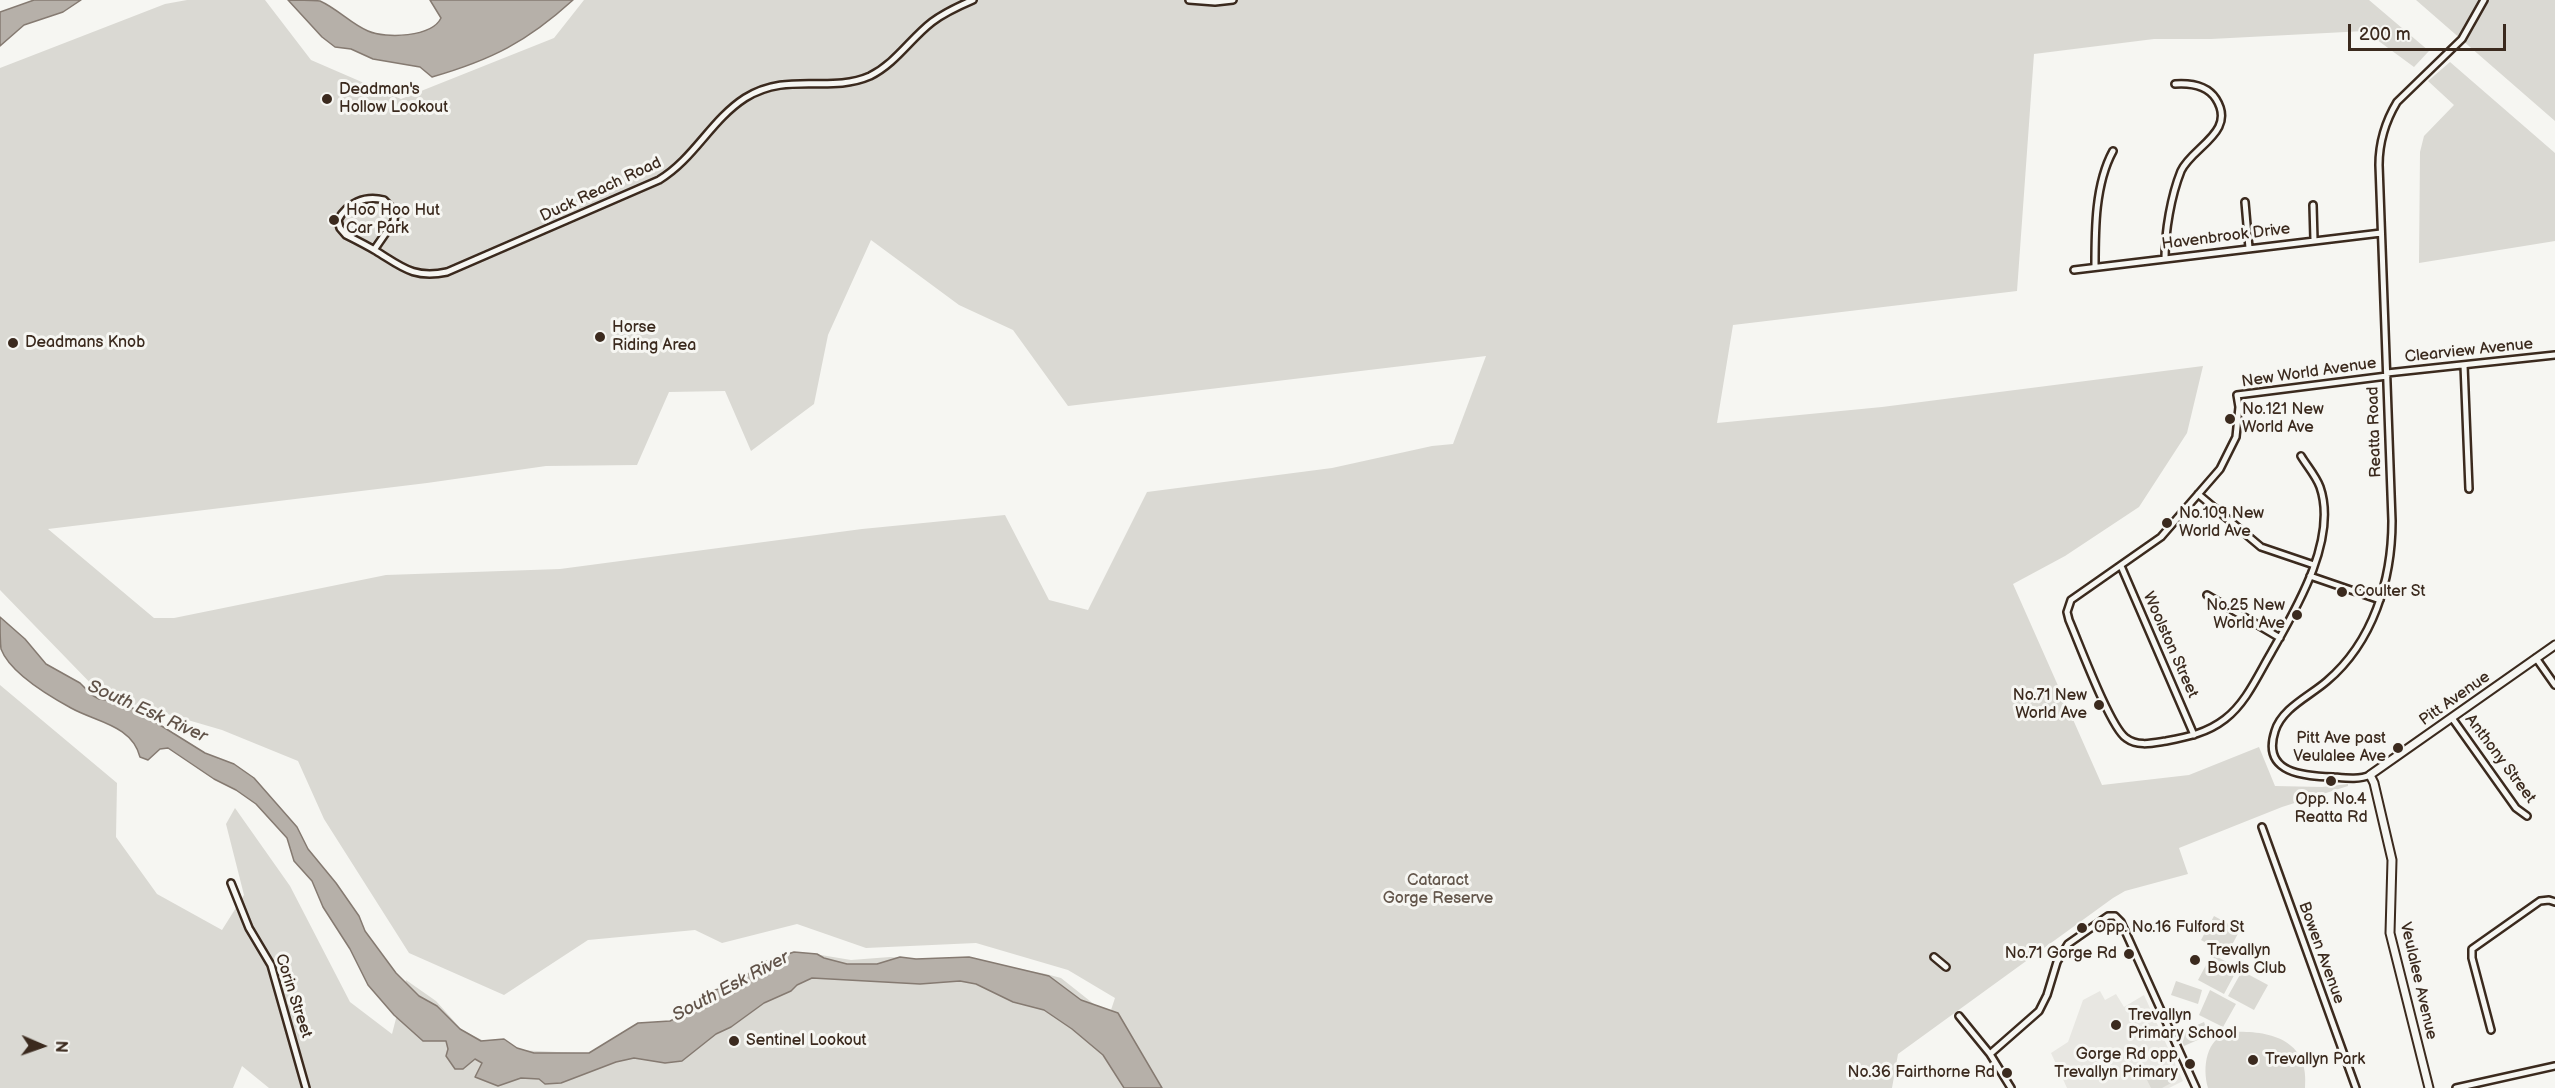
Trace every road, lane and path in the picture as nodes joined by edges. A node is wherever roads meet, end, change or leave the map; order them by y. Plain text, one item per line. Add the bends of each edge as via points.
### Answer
1 (973, 0) edge
2 (1189, 0) edge
3 (1233, 0) edge
4 (2484, 0) edge
5 (2175, 84) dead end
6 (2113, 151) dead end
7 (2245, 202) dead end
8 (2313, 205) dead end
9 (2381, 233) junction
10 (2314, 240) junction
11 (2249, 248) junction
12 (374, 250) junction
13 (2165, 258) junction
14 (2096, 266) junction
15 (2074, 270) dead end
16 (2555, 355) edge
17 (2464, 365) junction
18 (2387, 375) junction
19 (2301, 456) dead end
20 (2469, 489) dead end
21 (2198, 494) junction
22 (2314, 564) junction
23 (2121, 566) junction
24 (2310, 576) junction
25 (2208, 595) dead end
26 (2380, 600) junction
27 (2280, 638) junction
28 (2555, 645) edge
29 (2536, 658) junction
30 (2555, 685) edge
31 (2452, 718) junction
32 (2194, 735) junction
33 (2370, 775) junction
34 (2527, 816) dead end
35 (2262, 827) dead end
36 (231, 883) dead end
37 (2555, 902) edge
38 (1934, 957) dead end
39 (1946, 967) dead end
40 (1959, 1016) dead end
41 (2491, 1030) dead end
42 (1990, 1054) junction
43 (2555, 1066) edge
44 (306, 1088) edge
45 (2011, 1088) edge
46 (2196, 1088) edge
47 (2356, 1088) edge
48 (2429, 1088) edge
49 (2456, 1088) edge

1 - 12 street, Duck Reach Road via 932,22 877,72 851,81 785,83 757,92 722,116 678,166 659,180 465,266 422,275
2 - 3 street
4 - 9 street, Reatta Road via 2462,39 2407,91 2389,115 2379,153
5 - 13 street via 2193,85 2210,92 2218,102 2221,117 2217,131 2181,172
6 - 14 street via 2097,214
7 - 11 street
8 - 10 street
9 - 10 street, Havenbrook Drive
9 - 18 street, Reatta Road
10 - 11 street, Havenbrook Drive
11 - 13 street, Havenbrook Drive
12 - 12 street, Duck Reach Road via 346,235 338,223 353,203 370,198 388,201 395,215
13 - 14 street, Havenbrook Drive
14 - 15 street, Havenbrook Drive
16 - 17 street, Clearview Avenue
17 - 18 street, Clearview Avenue
17 - 20 street
18 - 21 street, New World Avenue via 2236,395 2236,436 2220,469
18 - 26 street, Reatta Road via 2392,540 2390,567
19 - 22 street, New World Avenue via 2317,481 2322,498 2322,532
21 - 22 street via 2261,547
21 - 23 street, New World Avenue via 2161,537
22 - 24 street, New World Avenue
23 - 32 street, Woolston Street
23 - 32 street, New World Avenue via 2070,600 2067,612 2110,716 2125,738 2137,743
24 - 26 street
24 - 27 street, New World Avenue
25 - 27 street
26 - 33 street, Reatta Road via 2356,649 2327,681 2280,721 2273,739 2280,763 2296,774 2356,778
27 - 32 street, New World Avenue via 2236,710 2217,725
28 - 29 street, Pitt Avenue
29 - 30 street
29 - 31 street, Pitt Avenue
31 - 33 street, Pitt Avenue
31 - 34 street, Anthony Street via 2516,808
33 - 48 street, Veulalee Avenue via 2392,860 2390,933
35 - 47 street, Bowen Avenue
36 - 44 street, Corin Street via 249,928 271,965
37 - 41 street via 2540,901 2472,949
38 - 39 street
40 - 42 street
42 - 45 street
42 - 46 street via 2039,1011 2068,944 2111,916 2121,922
43 - 49 street

